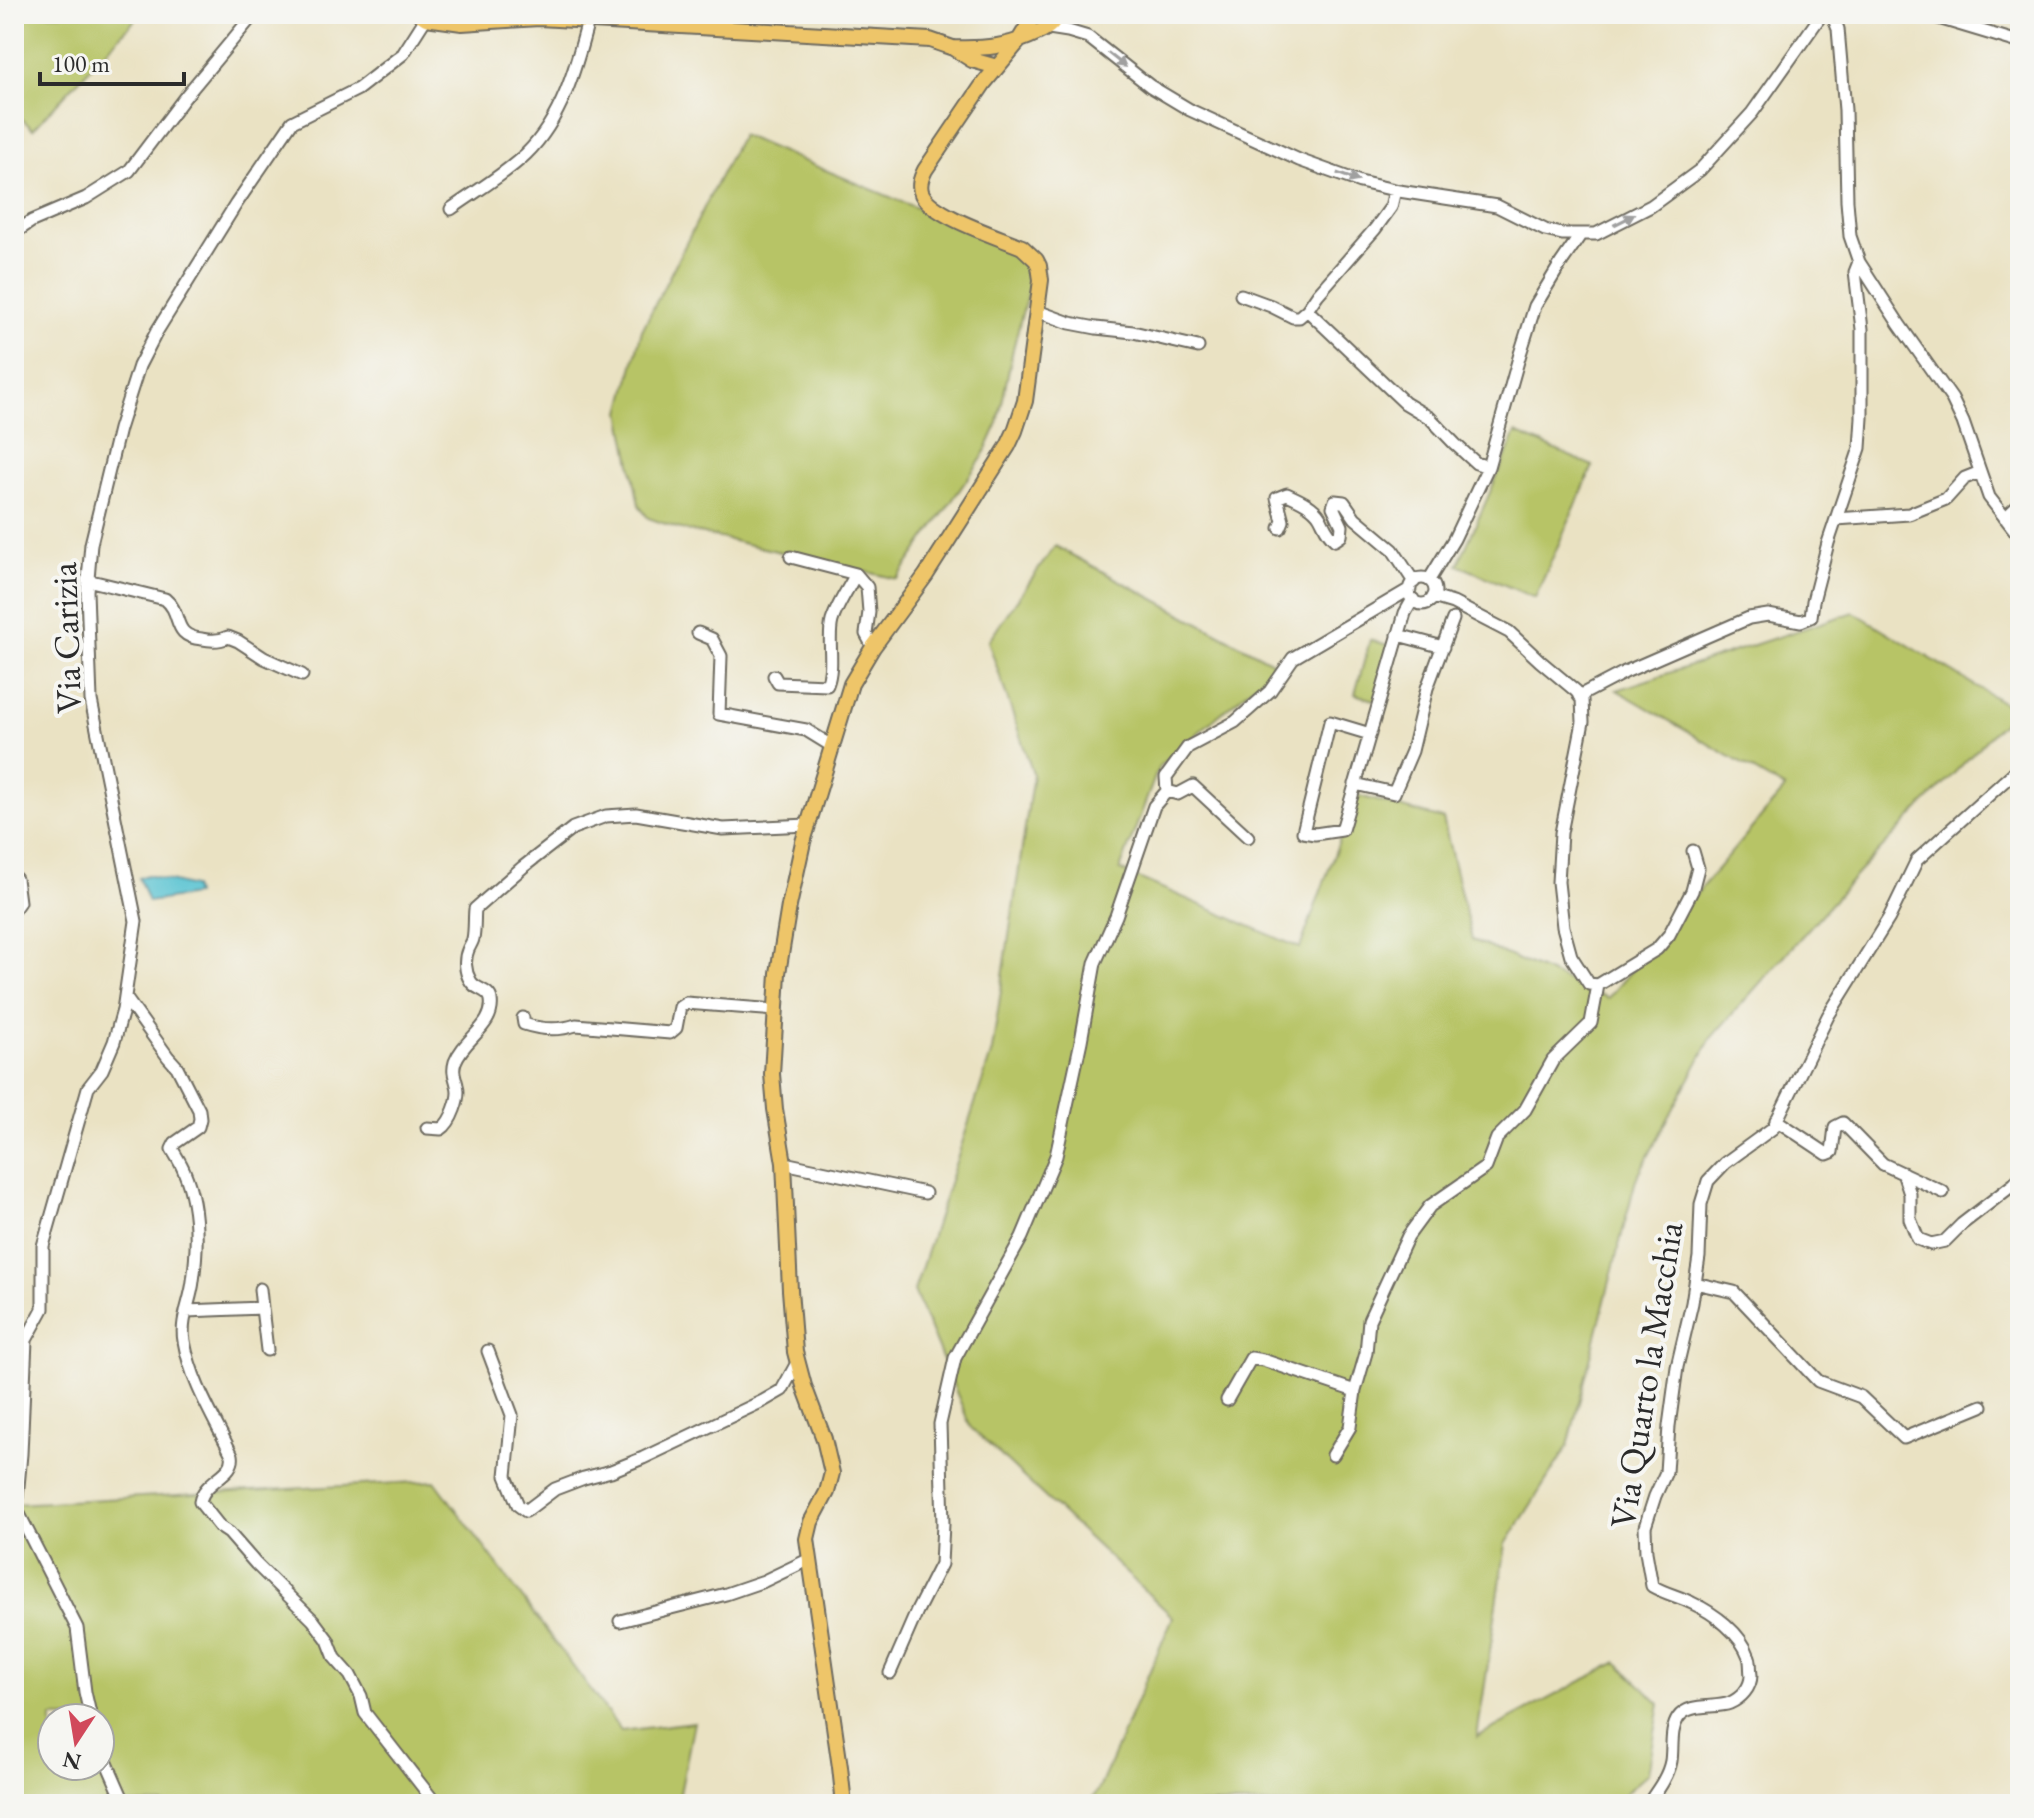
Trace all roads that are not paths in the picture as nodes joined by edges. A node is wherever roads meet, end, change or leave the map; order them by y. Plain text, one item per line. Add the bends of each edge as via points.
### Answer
1 (254, 14) edge
2 (1822, 14) edge
3 (1832, 14) edge
4 (1925, 14) edge
5 (423, 16) edge
6 (1044, 20) edge
7 (588, 21) junction
8 (1018, 42) junction
9 (2020, 44) edge
10 (975, 54) junction
11 (997, 67) junction
12 (984, 83) junction
13 (1395, 190) junction
14 (451, 209) dead end
15 (14, 233) edge
16 (1581, 234) junction
17 (1859, 262) junction
18 (1241, 295) dead end
19 (1307, 310) junction
20 (1037, 311) junction
21 (1198, 347) dead end
22 (1488, 467) junction
23 (1980, 472) junction
24 (2020, 504) edge
25 (2005, 518) junction
26 (1836, 519) junction
27 (1280, 528) dead end
28 (2020, 537) edge
29 (791, 557) dead end
30 (856, 574) junction
31 (87, 580) junction
32 (1429, 580) junction
33 (1412, 590) junction
34 (1433, 597) junction
35 (1453, 619) dead end
36 (698, 633) dead end
37 (1398, 635) junction
38 (873, 647) junction
39 (1443, 647) junction
40 (302, 675) dead end
41 (774, 676) dead end
42 (1579, 696) junction
43 (1370, 734) junction
44 (832, 746) junction
45 (2020, 767) edge
46 (1355, 784) junction
47 (1167, 791) junction
48 (808, 825) junction
49 (1248, 837) dead end
50 (1693, 851) dead end
51 (14, 877) edge
52 (14, 909) edge
53 (1598, 985) junction
54 (125, 997) junction
55 (775, 1010) junction
56 (523, 1018) dead end
57 (1776, 1120) junction
58 (427, 1128) dead end
59 (784, 1163) junction
60 (1903, 1173) junction
61 (2020, 1177) edge
62 (1943, 1192) dead end
63 (925, 1193) dead end
64 (1695, 1283) junction
65 (260, 1289) dead end
66 (262, 1308) junction
67 (186, 1311) junction
68 (20, 1340) edge
69 (267, 1350) dead end
70 (488, 1351) dead end
71 (798, 1361) junction
72 (1355, 1391) junction
73 (1227, 1400) dead end
74 (1982, 1406) dead end
75 (1333, 1455) dead end
76 (810, 1559) junction
77 (620, 1621) dead end
78 (890, 1673) dead end
79 (87, 1702) edge
80 (115, 1782) edge
81 (125, 1804) edge
82 (436, 1804) edge
83 (841, 1804) edge
84 (1648, 1804) edge

1 - 15 street via 129,171
16 -> 2 street via 1596,234 1651,206 1700,170 1752,113
3 - 17 street via 1841,56 1850,236
4 - 9 street
5 - 7 main road via 462,23
5 - 31 street, Via Carizia via 403,54 354,92 292,122 157,331 139,366 119,429
6 - 8 main road
6 -> 13 street via 1088,37 1190,110 1299,160
7 - 10 main road via 930,40
7 - 14 street via 562,102 547,127 527,153
8 - 10 main road
8 - 11 main road
10 - 11 main road
10 - 12 main road
11 - 12 main road
12 - 20 main road via 925,170 921,193 946,215 1032,255 1040,272
13 - 16 street via 1497,206 1545,230
13 - 19 street via 1383,218
16 - 22 street via 1535,306
17 - 23 street via 1952,399
17 - 26 street via 1855,272 1862,329 1860,448
18 - 19 street via 1293,317
19 - 22 street via 1405,403 1430,418 1476,463
20 - 21 street via 1070,323
20 - 38 main road via 1025,401 1008,446
22 - 32 street
23 - 25 street via 1989,497
23 - 26 street via 1965,478 1946,499 1909,514
24 - 25 street
25 - 28 street
26 - 42 street via 1811,617 1749,618
27 - 33 street via 1277,498 1287,494 1318,513 1335,540 1342,526 1333,507 1335,501 1344,502 1393,550
29 - 30 street
30 - 38 street via 867,587 866,634
30 - 41 street via 831,623 827,685 778,683
31 - 40 street via 165,599 187,636 228,637
31 - 54 street, Via Carizia via 91,700 136,921
32 - 33 street via 1421,578
32 - 34 street via 1435,588
33 - 34 street via 1422,604
33 - 37 street
33 - 47 street via 1293,658 1270,691 1235,722 1188,747 1166,777
34 - 42 street via 1509,632
35 - 39 street
36 - 44 street via 712,639 721,656 719,714 806,730
37 - 39 street
37 - 43 street
38 - 44 main road via 851,684
39 - 46 street via 1394,793
42 - 53 street via 1583,722 1561,833 1558,882 1571,956 1589,984
43 - 46 street
43 - 46 street via 1330,722 1303,832 1342,830
44 - 48 main road
45 - 57 street, Via Quarto la Macchia via 1917,860
47 - 49 street via 1178,794 1193,786
47 - 78 street via 1154,806 1095,963 1056,1156 1022,1237 955,1358 940,1424 941,1564
48 - 55 main road via 789,906
48 - 58 street via 723,829 636,814 606,816 573,828 523,867 475,909 466,966 470,981 489,994 490,1014 456,1060 458,1086 451,1120 441,1129
50 - 53 street via 1698,868 1692,891 1669,935 1657,949
51 - 52 street via 19,902
53 - 72 street via 1591,1023 1553,1060 1525,1110 1497,1138 1486,1167 1430,1206 1408,1236 1369,1320
54 - 67 street via 177,1067 199,1110 198,1127 172,1149 191,1192 195,1224
54 - 68 street, Via Carizia via 114,1042 88,1088 43,1246 43,1309
55 - 56 street via 686,1003 670,1033 576,1025 550,1030 524,1024
55 - 59 main road via 773,1093
57 - 60 street via 1827,1154 1832,1152 1835,1127 1843,1123 1883,1164
57 - 64 street, Via Quarto la Macchia via 1708,1181 1701,1204
59 - 63 street
59 - 71 main road
60 - 61 street via 1910,1219 1918,1239 1931,1244 1945,1241
60 - 62 street
64 - 74 street via 1734,1292 1818,1381 1861,1397 1904,1438
64 - 84 street, Via Quarto la Macchia via 1677,1367 1666,1472 1645,1527 1646,1552 1652,1586 1717,1618 1738,1637 1749,1658 1751,1681 1741,1697 1688,1709 1678,1718 1671,1763
65 - 66 street
66 - 67 street
66 - 69 street
67 - 82 street via 184,1341 199,1391 233,1462 207,1486 200,1502 313,1620 350,1675 365,1713
68 - 79 street via 16,1508 77,1628
70 - 71 street via 512,1415 506,1476 526,1511 555,1489 643,1458 763,1401 782,1390
71 - 76 main road via 832,1473 811,1522
72 - 73 street via 1251,1358
72 - 75 street via 1350,1427
76 - 77 street via 726,1594
76 - 83 main road
80 - 81 street

